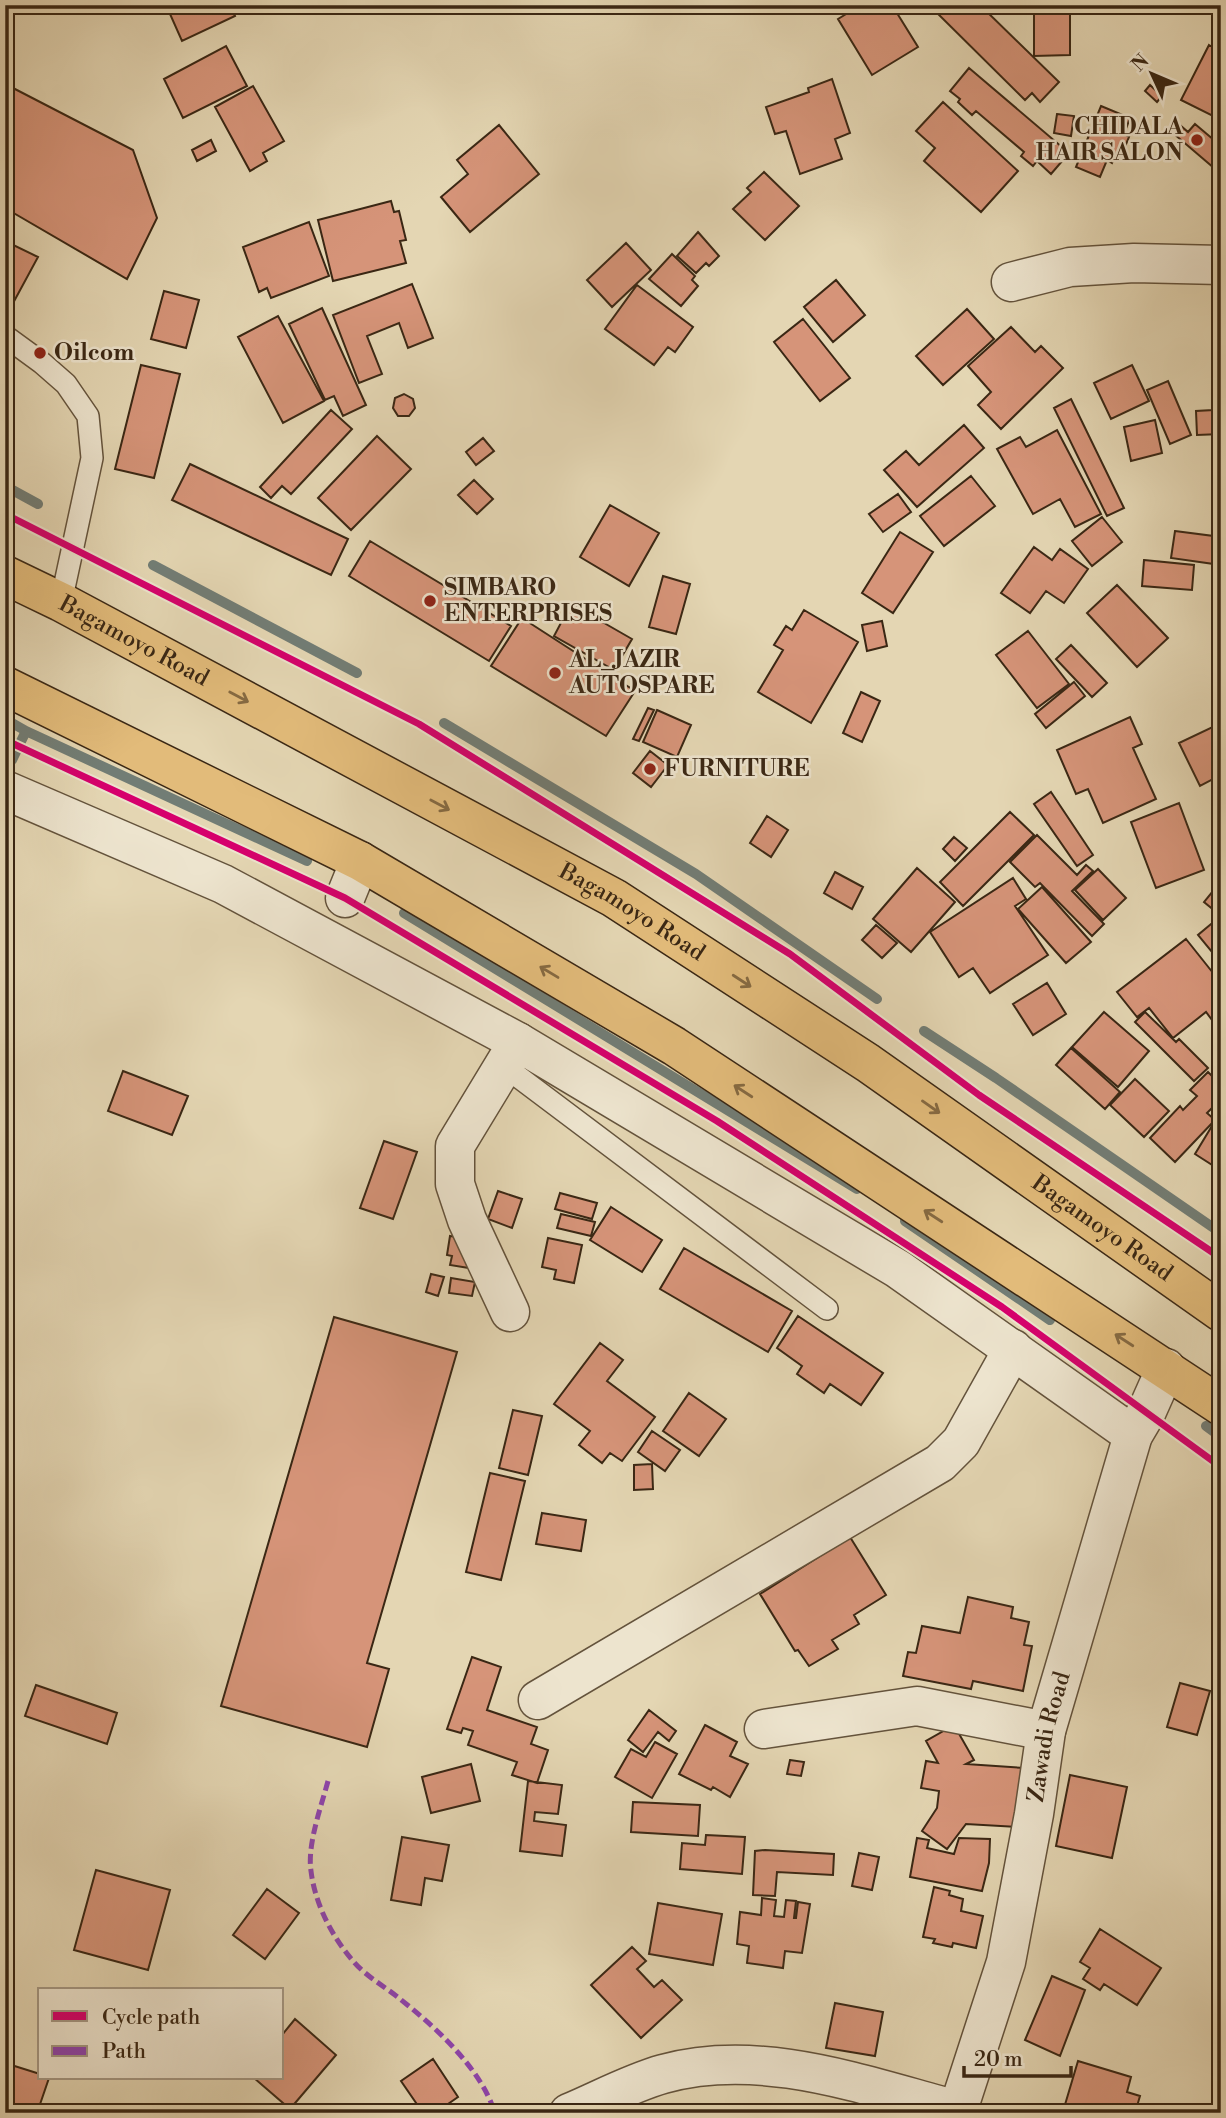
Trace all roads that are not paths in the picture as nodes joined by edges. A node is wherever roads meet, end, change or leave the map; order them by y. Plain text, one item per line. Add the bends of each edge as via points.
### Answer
1 (1221, 265) edge
2 (1012, 282) dead end
3 (5, 336) edge
4 (5, 575) edge
5 (61, 602) junction
6 (5, 686) edge
7 (5, 790) edge
8 (359, 861) junction
9 (345, 898) dead end
10 (511, 1054) junction
11 (827, 1309) dead end
12 (510, 1312) dead end
13 (1221, 1312) edge
14 (1013, 1349) junction
15 (1166, 1368) junction
16 (1221, 1406) edge
17 (1133, 1435) junction
18 (538, 1700) dead end
19 (764, 1729) dead end
20 (1046, 1731) junction
21 (957, 2112) edge
22 (569, 2113) edge

1 - 2 street via 1070,267
3 - 5 lane via 66,384 88,416 92,458
4 - 5 highway, Bagamoyo Road
5 -> 13 highway, Bagamoyo Road via 614,898 868,1063
6 - 8 highway
7 - 10 street via 223,884
8 - 9 street
15 -> 8 highway via 674,1046
10 - 11 lane
10 - 12 street via 455,1146 455,1184
10 - 14 street via 898,1269
14 - 17 street
14 - 18 street via 961,1442 940,1463
15 - 16 highway
15 - 17 street, Zawadi Road
17 - 20 street, Zawadi Road
19 - 20 street via 917,1706
20 - 21 street, Zawadi Road via 1006,1962
21 - 22 street via 851,2081 739,2064 663,2074

